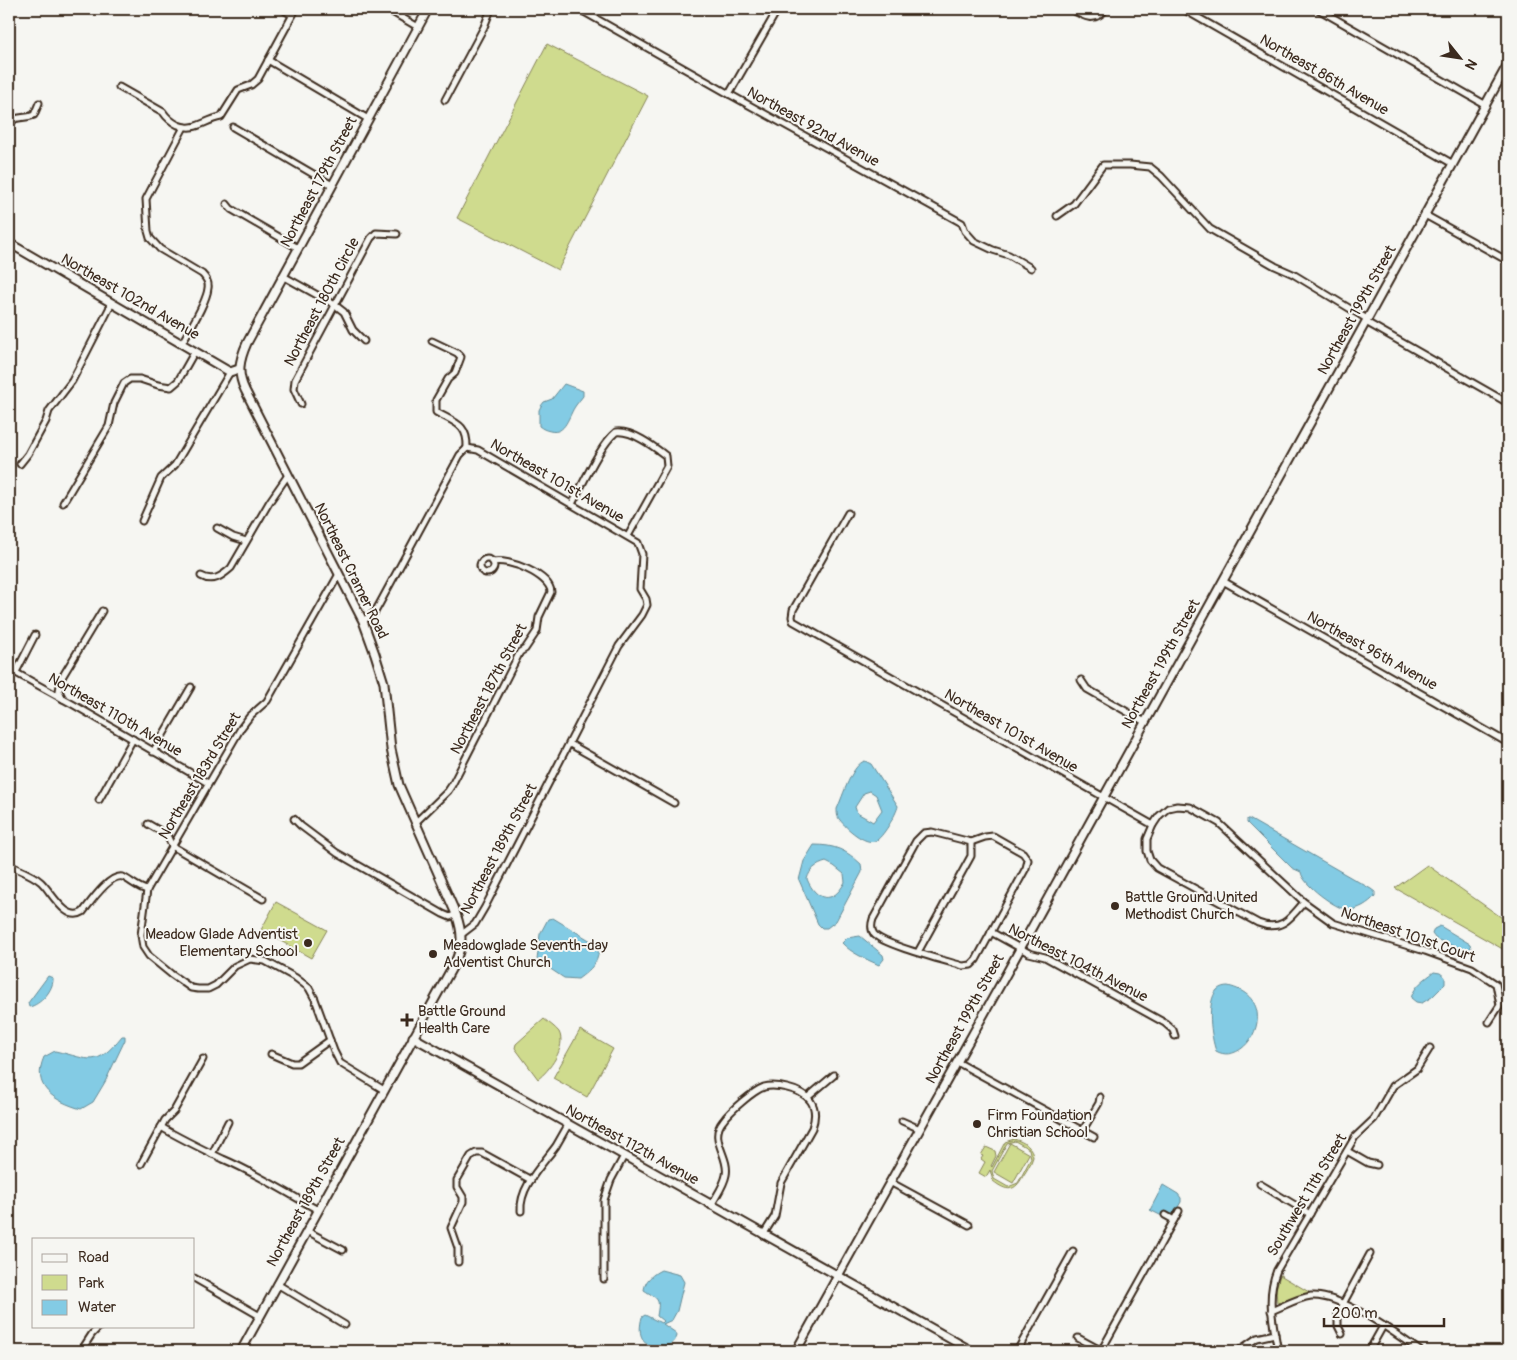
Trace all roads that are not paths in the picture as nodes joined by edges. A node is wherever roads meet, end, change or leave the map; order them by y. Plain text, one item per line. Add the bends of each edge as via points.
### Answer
1 (282, 9) edge
2 (296, 9) edge
3 (387, 9) edge
4 (428, 9) edge
5 (491, 9) edge
6 (579, 9) edge
7 (778, 9) edge
8 (1071, 9) edge
9 (1106, 9) edge
10 (1183, 9) edge
11 (1318, 9) edge
12 (292, 15) junction
13 (418, 27) junction
14 (268, 60) junction
15 (1508, 64) edge
16 (119, 87) dead end
17 (729, 94) junction
18 (445, 100) dead end
19 (39, 103) dead end
20 (1486, 105) junction
21 (368, 119) junction
22 (9, 126) edge
23 (184, 127) junction
24 (233, 127) dead end
25 (1453, 164) junction
26 (332, 185) junction
27 (227, 204) dead end
28 (1425, 215) junction
29 (1057, 216) dead end
30 (397, 234) dead end
31 (9, 243) edge
32 (298, 248) junction
33 (1508, 261) edge
34 (1031, 268) dead end
35 (283, 276) junction
36 (112, 303) junction
37 (335, 305) junction
38 (1366, 320) junction
39 (364, 341) dead end
40 (432, 341) dead end
41 (182, 343) junction
42 (195, 351) junction
43 (239, 369) junction
44 (230, 372) junction
45 (1508, 402) edge
46 (301, 404) dead end
47 (467, 448) junction
48 (20, 464) dead end
49 (288, 475) junction
50 (63, 504) dead end
51 (572, 504) junction
52 (848, 513) dead end
53 (142, 521) dead end
54 (217, 528) dead end
55 (630, 537) junction
56 (246, 542) junction
57 (493, 562) dead end
58 (339, 574) junction
59 (201, 576) dead end
60 (1223, 582) junction
61 (102, 611) dead end
62 (363, 621) junction
63 (35, 635) dead end
64 (9, 669) edge
65 (16, 672) junction
66 (1081, 680) dead end
67 (191, 687) dead end
68 (63, 699) junction
69 (1145, 722) junction
70 (132, 739) junction
71 (1508, 743) edge
72 (570, 744) junction
73 (153, 752) junction
74 (208, 784) junction
75 (1103, 798) junction
76 (99, 800) dead end
77 (674, 802) dead end
78 (294, 819) dead end
79 (415, 823) junction
80 (148, 824) dead end
81 (1153, 826) junction
82 (971, 842) junction
83 (172, 846) junction
84 (9, 865) edge
85 (147, 890) junction
86 (263, 899) dead end
87 (1304, 902) junction
88 (456, 914) junction
89 (991, 932) junction
90 (462, 934) junction
91 (1020, 948) junction
92 (918, 952) junction
93 (1490, 1022) dead end
94 (1174, 1036) dead end
95 (413, 1037) junction
96 (330, 1040) junction
97 (1430, 1048) dead end
98 (270, 1054) dead end
99 (203, 1059) dead end
100 (957, 1062) junction
101 (834, 1075) dead end
102 (384, 1090) junction
103 (808, 1097) junction
104 (1100, 1097) dead end
105 (902, 1121) dead end
106 (228, 1122) dead end
107 (568, 1125) junction
108 (161, 1127) junction
109 (920, 1129) junction
110 (1083, 1130) junction
111 (1094, 1137) dead end
112 (1347, 1151) junction
113 (212, 1154) junction
114 (624, 1156) junction
115 (141, 1164) dead end
116 (1377, 1165) dead end
117 (531, 1180) junction
118 (890, 1182) junction
119 (1260, 1184) dead end
120 (711, 1206) junction
121 (318, 1210) junction
122 (521, 1211) dead end
123 (1179, 1211) dead end
124 (1310, 1214) junction
125 (1165, 1215) dead end
126 (1174, 1220) junction
127 (969, 1225) dead end
128 (307, 1231) junction
129 (763, 1235) junction
130 (343, 1250) dead end
131 (1073, 1251) dead end
132 (1370, 1254) dead end
133 (458, 1262) dead end
134 (837, 1277) junction
135 (195, 1279) edge
136 (604, 1279) dead end
137 (277, 1284) junction
138 (1343, 1304) junction
139 (1271, 1311) junction
140 (260, 1316) junction
141 (345, 1324) dead end
142 (1383, 1326) junction
143 (98, 1328) edge
144 (1275, 1334) junction
145 (1342, 1334) dead end
146 (1078, 1338) dead end
147 (81, 1351) edge
148 (240, 1351) edge
149 (796, 1351) edge
150 (972, 1351) edge
151 (1017, 1351) edge
152 (1102, 1351) edge
153 (1238, 1351) edge
154 (1278, 1351) edge
155 (1369, 1351) edge
156 (1420, 1351) edge

1 - 12 street
2 - 12 street
3 - 13 street
4 - 13 street, Northeast 179th Street
5 - 18 street
6 - 17 street, Northeast 92nd Avenue
7 - 17 street
8 - 9 street via 1095,18
10 - 25 street, Northeast 86th Avenue
11 - 20 street
12 - 14 street
13 - 21 street, Northeast 179th Street
14 - 21 street
14 - 23 street via 255,83 238,90 222,117 196,127
15 - 20 street, Northeast 199th Street
16 - 23 street
17 - 34 street, Northeast 92nd Avenue via 962,223 974,241 1009,254
19 - 22 street via 34,115 16,118
20 - 25 street, Northeast 199th Street
21 - 26 street, Northeast 179th Street
23 - 41 street via 146,199 148,231 154,244 202,274 208,286
24 - 26 street
25 - 28 street, Northeast 199th Street
26 - 32 street, Northeast 179th Street
27 - 32 street
28 - 33 street
28 - 38 street, Northeast 199th Street
29 - 38 street via 1074,204 1104,165 1150,167 1210,229 1293,274
30 - 37 street, Northeast 180th Circle via 378,233 373,236
31 - 36 street, Northeast 102nd Avenue
32 - 35 street, Northeast 179th Street
35 - 37 street
35 - 43 street, Northeast 179th Street via 241,355
36 - 41 street, Northeast 102nd Avenue
36 - 48 street via 96,330 89,350 49,411
37 - 39 street via 344,312 353,330
37 - 46 street, Northeast 180th Circle via 294,383
38 - 45 street
38 - 60 street, Northeast 199th Street
40 - 47 street via 461,357 435,407 436,412 464,428
41 - 42 street, Northeast 102nd Avenue
42 - 44 street, Northeast 102nd Avenue
42 - 50 street via 171,387 140,379 124,383 108,426
43 - 44 street
43 - 49 street, Northeast Cramer Road via 245,390
44 - 53 street via 175,465 161,478
47 - 51 street, Northeast 101st Avenue via 478,450
47 - 62 street via 460,455 375,612
49 - 56 street
49 - 58 street, Northeast Cramer Road
51 - 55 street, Northeast 101st Avenue
51 - 55 street via 616,432 656,449 666,456 667,466
52 - 75 street, Northeast 101st Avenue via 793,610 794,621
54 - 56 street
55 - 72 street, Northeast 189th Street via 638,543 642,554 640,589 647,602 646,607 619,646
56 - 59 street via 236,562 224,574 212,580
57 - 79 street, Northeast 187th Street via 511,563 526,569 547,582 551,592 539,617 537,631 526,649 520,652 452,786
58 - 62 street, Northeast Cramer Road
58 - 74 street, Northeast 183rd Street via 267,701 241,728
60 - 69 street, Northeast 199th Street
60 - 71 street, Northeast 96th Avenue
61 - 68 street via 61,679 59,691
62 - 79 street, Northeast Cramer Road via 384,683 391,749 399,785
63 - 65 street
64 - 65 street, Northeast 110th Avenue
65 - 68 street, Northeast 110th Avenue
66 - 69 street via 1087,689
67 - 73 street
68 - 70 street, Northeast 110th Avenue
69 - 75 street, Northeast 199th Street
70 - 73 street, Northeast 110th Avenue
70 - 76 street
72 - 77 street
72 - 90 street, Northeast 189th Street via 485,907 475,924
73 - 74 street, Northeast 110th Avenue
74 - 83 street, Northeast 183rd Street
75 - 81 street, Northeast 101st Avenue
75 - 91 street, Northeast 199th Street
78 - 88 street via 336,853 443,914
79 - 88 street, Northeast Cramer Road
80 - 83 street via 167,835
81 - 87 street via 1163,812 1172,807 1184,806 1204,813 1233,834
81 - 87 street via 1146,845 1153,865 1258,923 1282,924
82 - 89 street via 993,836 1027,858 1028,863
82 - 92 street via 971,856
82 - 92 street via 932,832 922,834 873,920 872,930 880,939
83 - 85 street, Northeast 183rd Street
83 - 86 street
84 - 85 street via 38,880 58,902 78,915 115,877
85 - 96 street via 141,939 153,959 187,985 201,990 216,985 247,959 268,962 308,988 318,1005
87 - 93 street, Northeast 101st Court via 1333,923 1472,968 1496,984 1500,1005
88 - 90 street, Northeast Cramer Road
89 - 91 street, Northeast 104th Avenue
89 - 92 street via 971,965 963,966
90 - 95 street, Northeast 189th Street via 458,958
91 - 94 street, Northeast 104th Avenue via 1045,957 1165,1023
91 - 100 street, Northeast 199th Street
95 - 102 street, Northeast 189th Street
95 - 107 street, Northeast 112th Avenue
96 - 98 street via 298,1063
96 - 102 street via 340,1063
97 - 112 street, Southwest 11th Street via 1417,1069 1391,1089 1374,1119
99 - 108 street via 174,1111
100 - 109 street, Northeast 199th Street
100 - 110 street
101 - 103 street
102 - 121 street, Northeast 189th Street
103 - 120 street via 782,1086 765,1087 728,1115 719,1128 718,1142 725,1157 726,1176
103 - 129 street via 816,1118 782,1183 775,1216
104 - 110 street
105 - 109 street
106 - 113 street
107 - 114 street, Northeast 112th Avenue
107 - 117 street
108 - 113 street
108 - 115 street
109 - 118 street, Northeast 199th Street
110 - 111 street
112 - 116 street
112 - 124 street, Southwest 11th Street
113 - 121 street
114 - 120 street, Northeast 112th Avenue
114 - 136 street via 604,1200
117 - 122 street via 520,1200
117 - 133 street via 484,1154 476,1153 469,1158 457,1182 464,1200 451,1228 459,1253
118 - 127 street
118 - 134 street, Northeast 199th Street
119 - 124 street
120 - 129 street, Northeast 112th Avenue
121 - 128 street, Northeast 189th Street
123 - 126 street
124 - 139 street, Southwest 11th Street via 1275,1275
125 - 126 street
126 - 152 street
128 - 130 street
128 - 137 street, Northeast 189th Street
129 - 134 street, Northeast 112th Avenue
131 - 151 street
132 - 138 street
134 - 149 street, Northeast 199th Street
134 - 150 street, Northeast 112th Avenue
135 - 140 street
137 - 140 street, Northeast 189th Street
137 - 141 street
138 - 139 street via 1317,1296
138 - 142 street
138 - 145 street via 1338,1313
139 - 144 street, Southwest 11th Street
140 - 148 street, Northeast 189th Street
142 - 155 street
142 - 156 street
143 - 147 street
144 - 153 street via 1257,1338
144 - 154 street, Southwest 11th Street
146 - 152 street

